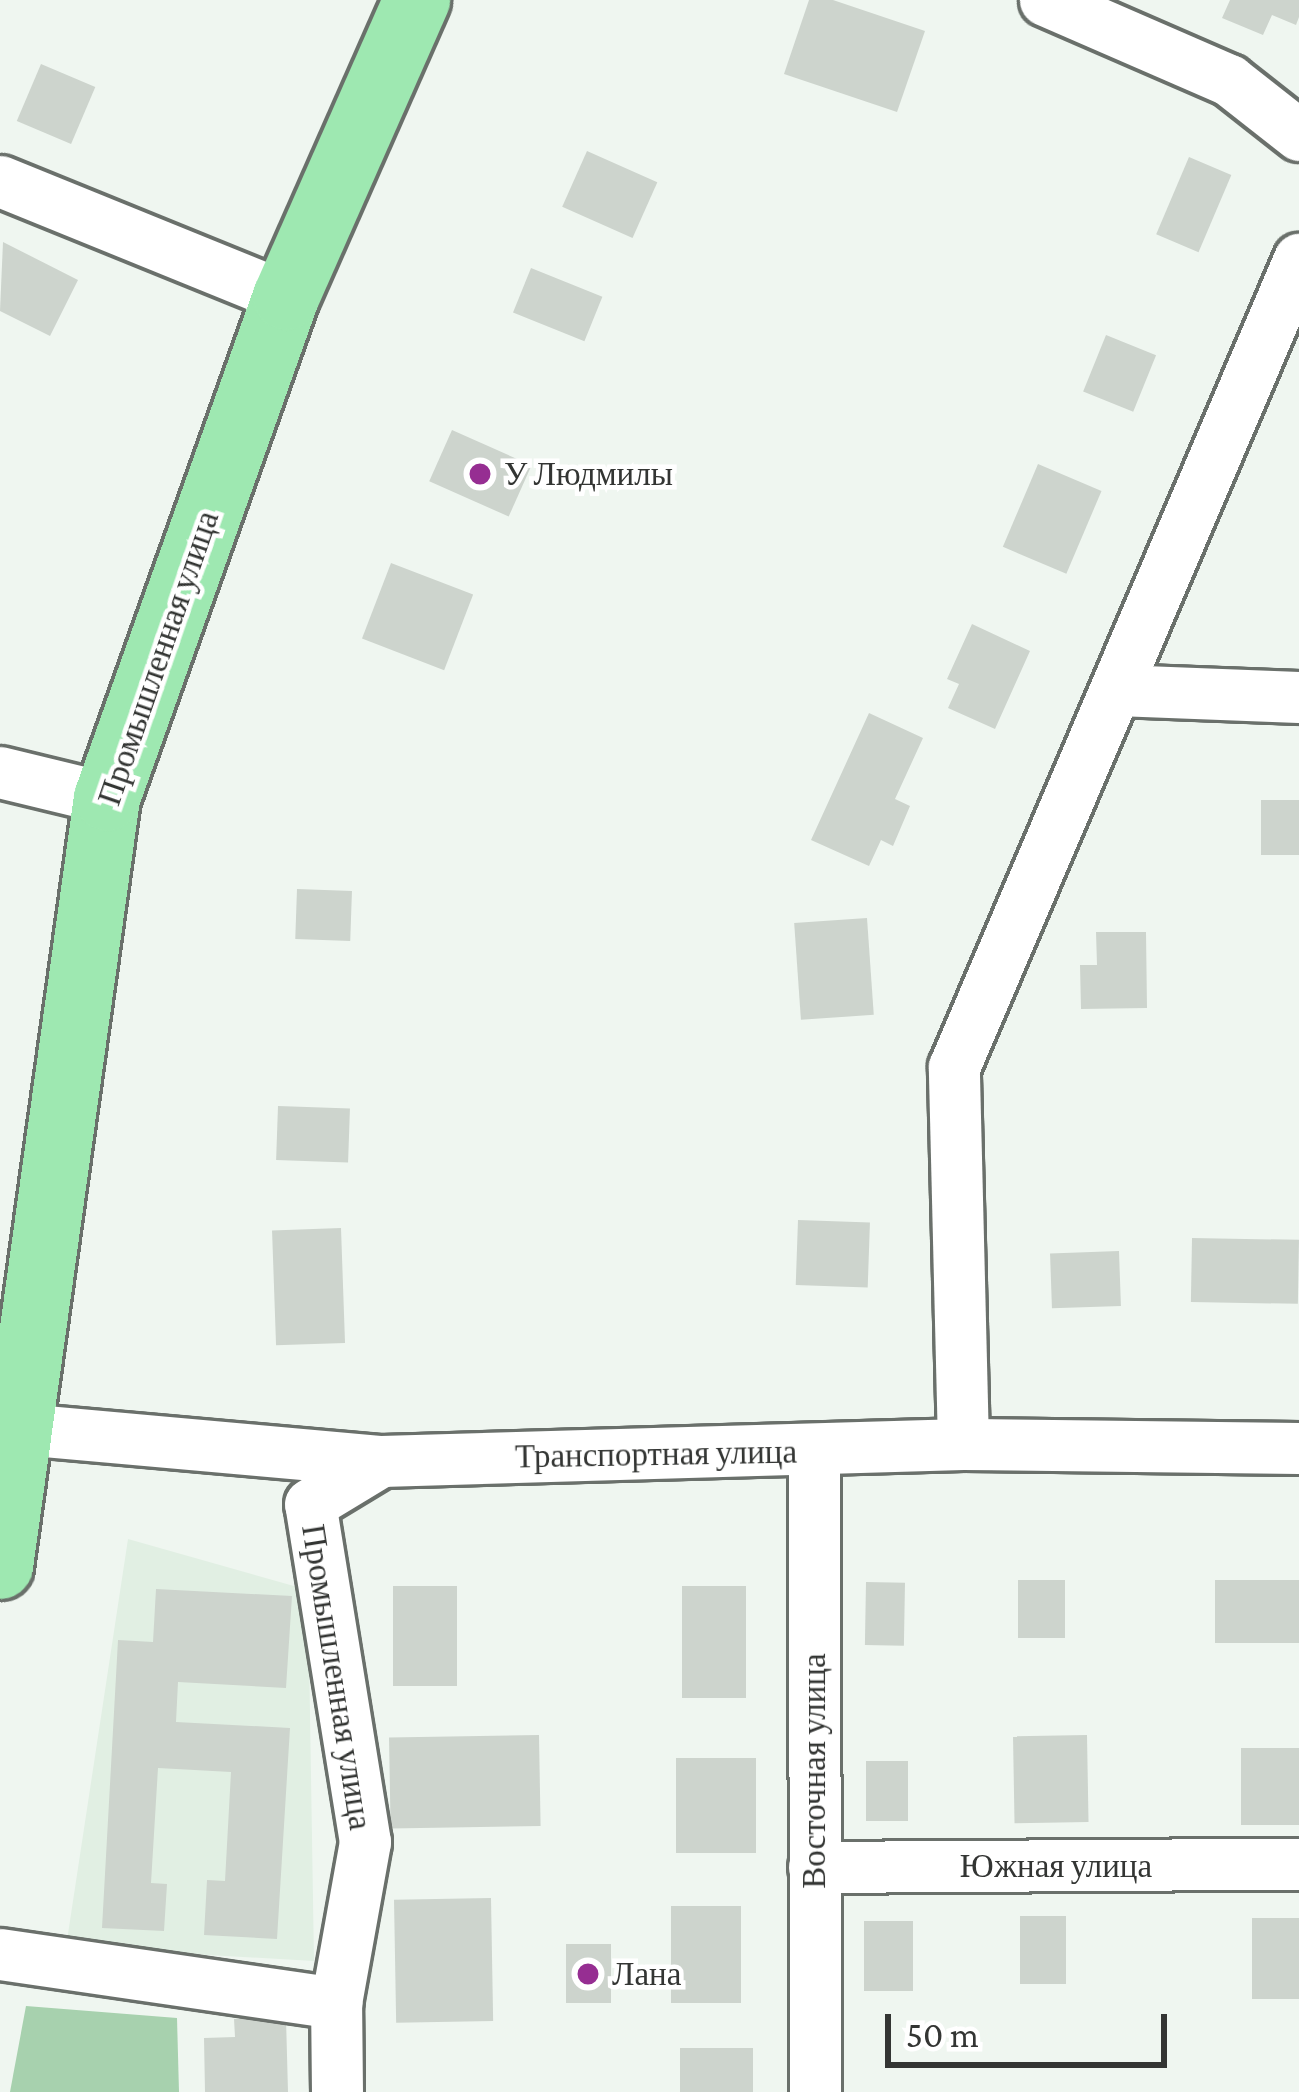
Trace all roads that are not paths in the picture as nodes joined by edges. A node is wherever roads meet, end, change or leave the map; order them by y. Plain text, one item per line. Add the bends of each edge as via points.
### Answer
1 (416, 0) edge
2 (1045, 0) edge
3 (1299, 135) edge
4 (0, 182) edge
5 (1299, 259) edge
6 (286, 297) junction
7 (1117, 690) junction
8 (1299, 697) edge
9 (0, 772) edge
10 (107, 798) junction
11 (8, 1427) edge
12 (963, 1444) junction
13 (1299, 1448) edge
14 (814, 1450) junction
15 (381, 1461) junction
16 (0, 1566) edge
17 (1299, 1864) edge
18 (814, 1867) junction
19 (0, 1954) edge
20 (336, 2003) junction
21 (337, 2092) edge
22 (815, 2092) edge

1 - 6 main road, Промышленная улица
2 - 3 street via 1229,80
4 - 6 street
5 - 7 street
6 - 10 main road, Промышленная улица
7 - 8 street
7 - 12 street via 954,1067
9 - 10 street
10 - 11 main road, Промышленная улица
11 - 15 street, Транспортная улица
11 - 16 main road, Промышленная улица
12 - 13 street, Транспортная улица
12 - 14 street, Транспортная улица
14 - 15 street, Транспортная улица
14 - 18 street, Восточная улица
15 - 20 street, Промышленная улица via 310,1504 365,1842
17 - 18 street, Южная улица
18 - 22 street, Восточная улица
19 - 20 street
20 - 21 street, Промышленная улица

